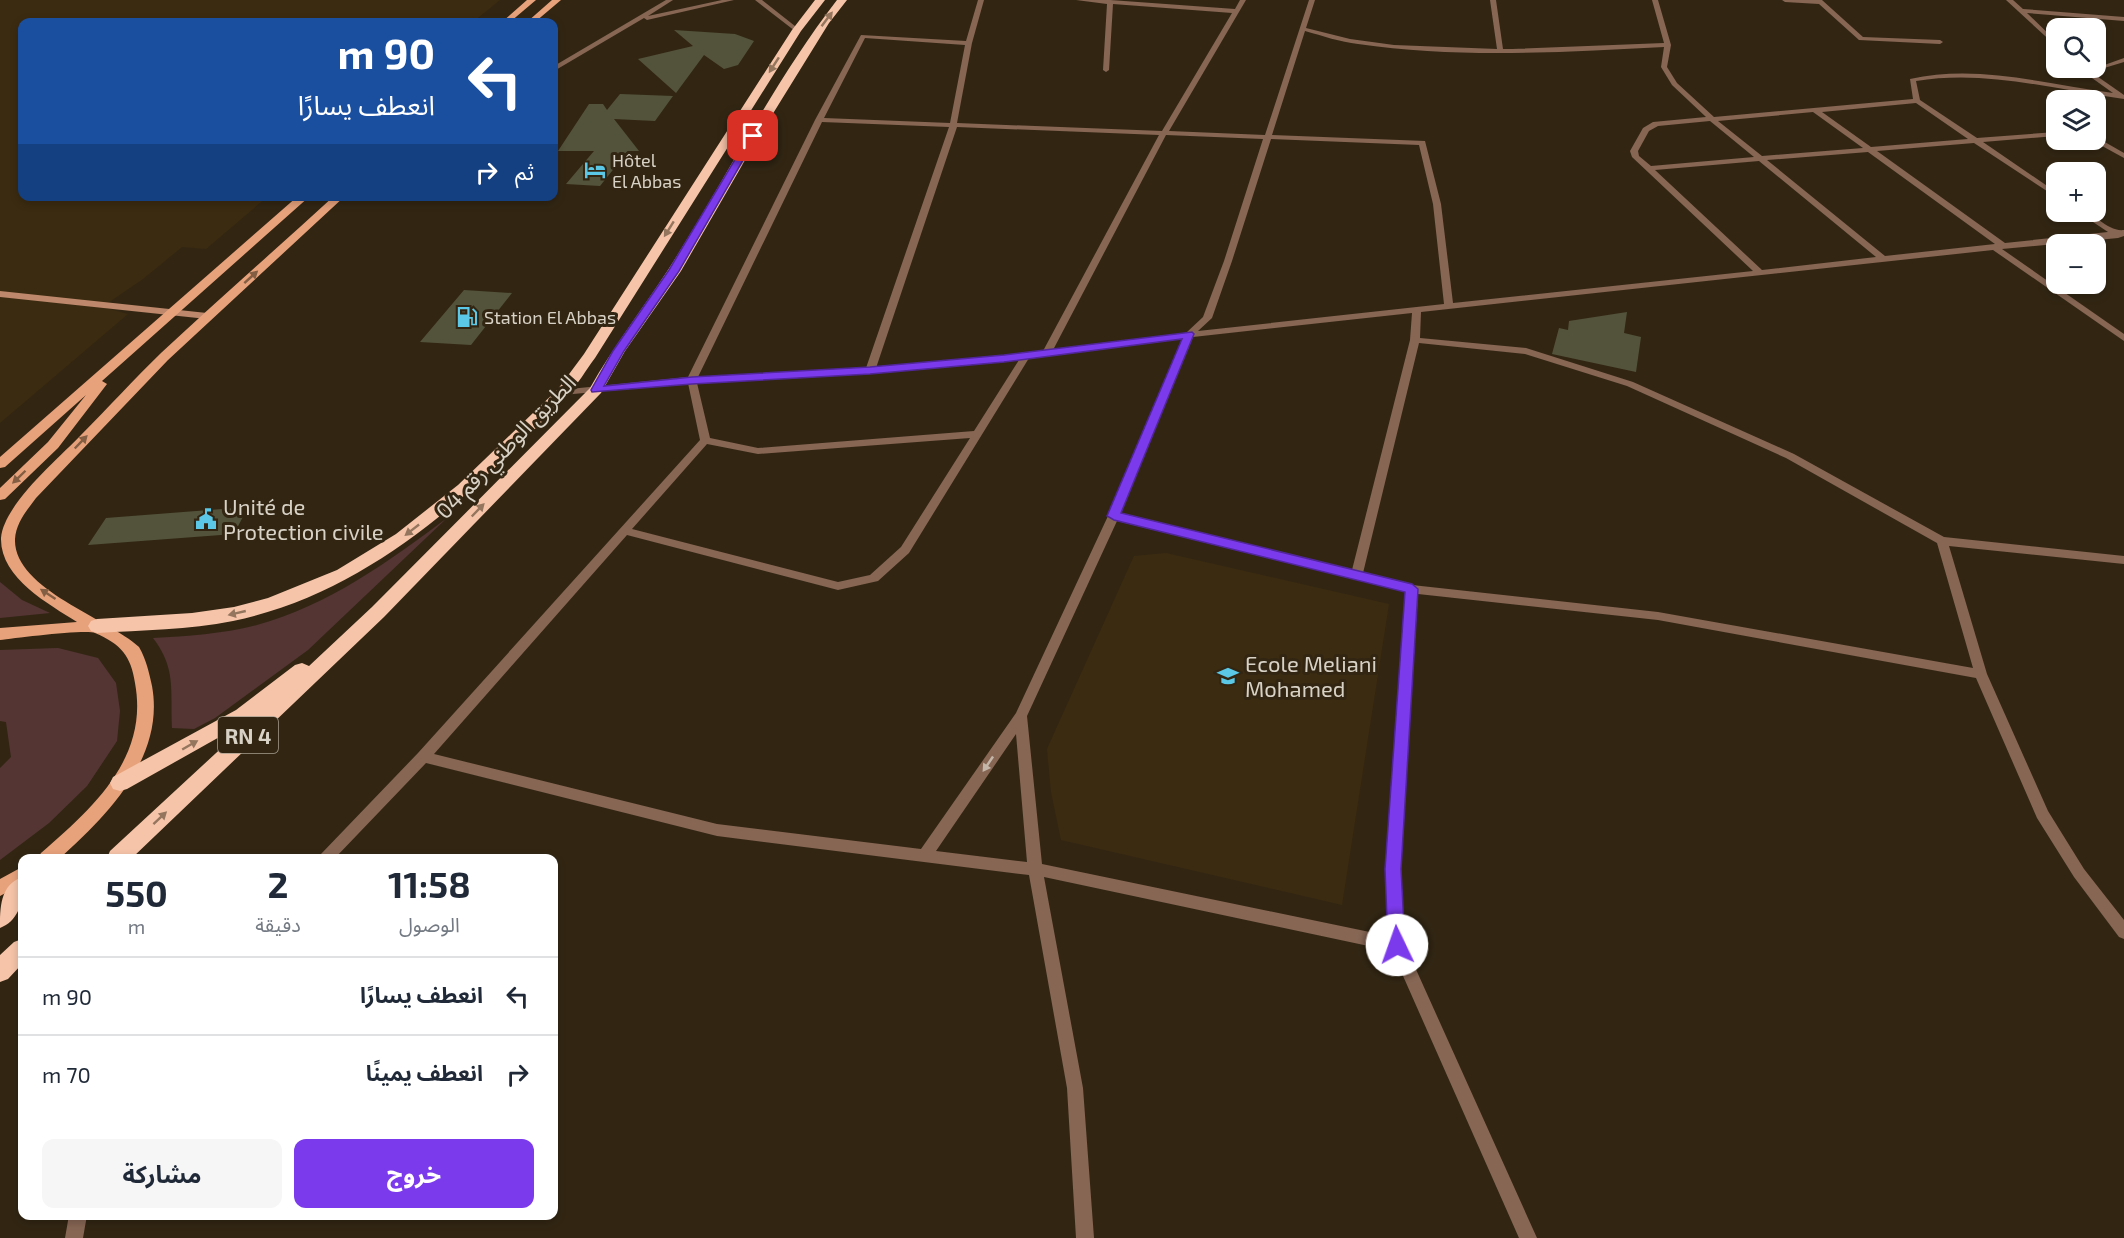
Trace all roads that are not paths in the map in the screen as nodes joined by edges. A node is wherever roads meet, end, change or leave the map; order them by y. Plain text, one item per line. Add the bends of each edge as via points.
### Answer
1 (532, 0) edge
2 (557, 0) edge
3 (670, 0) edge
4 (731, 0) edge
5 (758, 0) edge
6 (820, 0) edge
7 (842, 0) edge
8 (981, 0) edge
9 (1079, 0) edge
10 (1243, 0) edge
11 (1312, 0) edge
12 (1493, 0) edge
13 (1655, 0) edge
14 (1785, 0) edge
15 (2009, 0) edge
16 (1819, 1) edge
17 (1108, 2) edge
18 (1236, 11) junction
19 (2024, 11) junction
20 (511, 18) edge
21 (536, 18) edge
22 (2124, 19) edge
23 (638, 20) junction
24 (1303, 28) junction
25 (797, 30) junction
26 (2046, 34) edge
27 (1940, 42) dead end
28 (969, 43) junction
29 (1668, 45) junction
30 (1500, 50) junction
31 (2124, 60) edge
32 (2106, 64) edge
33 (558, 67) edge
34 (1106, 70) dead end
35 (2096, 78) edge
36 (2123, 97) edge
37 (1917, 101) junction
38 (1815, 110) junction
39 (819, 120) junction
40 (1713, 120) junction
41 (953, 127) junction
42 (1163, 135) junction
43 (2046, 135) edge
44 (1268, 136) junction
45 (1975, 141) junction
46 (2106, 145) edge
47 (1868, 149) junction
48 (2124, 156) edge
49 (1759, 159) junction
50 (1649, 168) junction
51 (2046, 188) edge
52 (299, 201) edge
53 (334, 201) edge
54 (2099, 222) edge
55 (2121, 235) edge
56 (1998, 247) junction
57 (1882, 259) junction
58 (1760, 273) junction
59 (0, 294) edge
60 (1449, 307) junction
61 (174, 311) junction
62 (1417, 311) junction
63 (207, 316) junction
64 (1189, 334) junction
65 (2124, 338) edge
66 (1414, 340) junction
67 (126, 354) junction
68 (1046, 354) junction
69 (1026, 356) junction
70 (870, 371) junction
71 (692, 380) junction
72 (596, 390) junction
73 (563, 392) junction
74 (976, 434) junction
75 (705, 440) junction
76 (0, 464) edge
77 (0, 496) edge
78 (1114, 516) junction
79 (623, 530) junction
80 (1942, 541) junction
81 (2124, 560) edge
82 (1357, 574) junction
83 (1412, 589) junction
84 (378, 612) junction
85 (97, 626) junction
86 (0, 634) edge
87 (1981, 674) junction
88 (1021, 716) junction
89 (423, 758) junction
90 (120, 783) junction
91 (52, 854) edge
92 (122, 854) edge
93 (330, 854) edge
94 (925, 855) junction
95 (1035, 869) junction
96 (18, 877) edge
97 (0, 888) edge
98 (18, 893) edge
99 (0, 918) edge
100 (2124, 932) edge
101 (1397, 945) junction
102 (18, 953) edge
103 (0, 971) edge
104 (77, 1220) edge
105 (74, 1238) edge
106 (1085, 1238) edge
107 (1528, 1238) edge

1 - 20 main road
2 - 21 main road
3 - 23 street
4 - 23 street
5 - 25 street
6 - 25 highway, الطريق الوطني رقم 04
72 -> 7 highway, الطريق الوطني رقم 04 / RN 4
8 - 28 street
9 - 17 street
10 - 18 street
11 - 24 street
12 - 30 street
13 - 29 street
14 - 16 street
15 - 19 street
16 - 27 street via 1861,39
17 - 18 street
17 - 34 street
18 - 42 street
19 - 22 street
19 - 26 street
23 - 33 street
24 - 30 street via 1355,42
24 - 44 street
25 -> 73 highway, الطريق الوطني رقم 04
28 - 39 street via 863,36
28 - 41 street
29 - 30 street
29 - 40 street via 1664,67 1667,76
31 - 32 street
35 - 36 street
36 - 37 street via 1958,75 1912,80
37 - 38 street
37 - 45 street
38 - 40 street
38 - 47 street
39 - 41 street
39 - 71 street
40 - 49 street
40 - 50 street via 1656,124 1646,130 1634,151
41 - 42 street
41 - 70 street
42 - 44 street
42 - 68 street
43 - 45 street
44 - 60 street via 1422,143 1437,204
44 - 64 street via 1207,318
45 - 47 street
45 - 51 street
46 - 48 street
47 - 49 street
47 - 56 street
49 - 50 street
49 - 57 street
50 - 58 street
52 - 61 main road
63 -> 53 main road
54 - 55 street
55 - 56 street
56 - 57 street
56 - 65 street
57 - 58 street
58 - 60 street
59 - 61 street
60 - 62 street
61 - 63 street
61 - 67 main road
62 - 64 street
62 - 66 street
85 -> 63 main road via 29,581 13,562 7,541 14,517 67,457
64 - 68 street
64 - 78 street
66 - 80 street via 1526,351 1630,384 1790,456
66 - 82 street
67 - 76 main road
67 -> 77 main road via 53,445
68 - 69 street
69 - 70 street
69 - 74 street
70 - 71 street
71 - 72 street
71 - 75 street
72 - 73 street
84 -> 72 highway, الطريق الوطني رقم 04 / RN 4
73 -> 85 highway, الطريق الوطني رقم 04 via 464,489 402,538 343,574 273,603 234,614
74 - 75 street via 758,451
74 - 79 street via 905,550 874,578 837,586
75 - 79 street
78 - 82 street
78 - 88 street
79 - 89 street
80 - 81 street
80 - 87 street
82 - 83 street
83 - 87 street via 1658,616
83 - 101 street via 1393,869
90 -> 84 highway, RN 4 via 243,715
92 -> 84 highway, الطريق الوطني رقم 04 / RN 4
85 - 86 main road
85 - 90 main road via 135,653 148,694 144,738
87 - 100 street via 2042,814 2079,873
88 -> 94 street
88 - 95 street
89 - 93 street
89 - 94 street via 717,830
90 - 91 main road via 87,824
94 - 95 street
95 - 101 street
95 - 106 street via 1075,1088
96 - 97 main road
98 - 99 highway
101 - 107 street
102 - 103 highway
104 - 105 street

